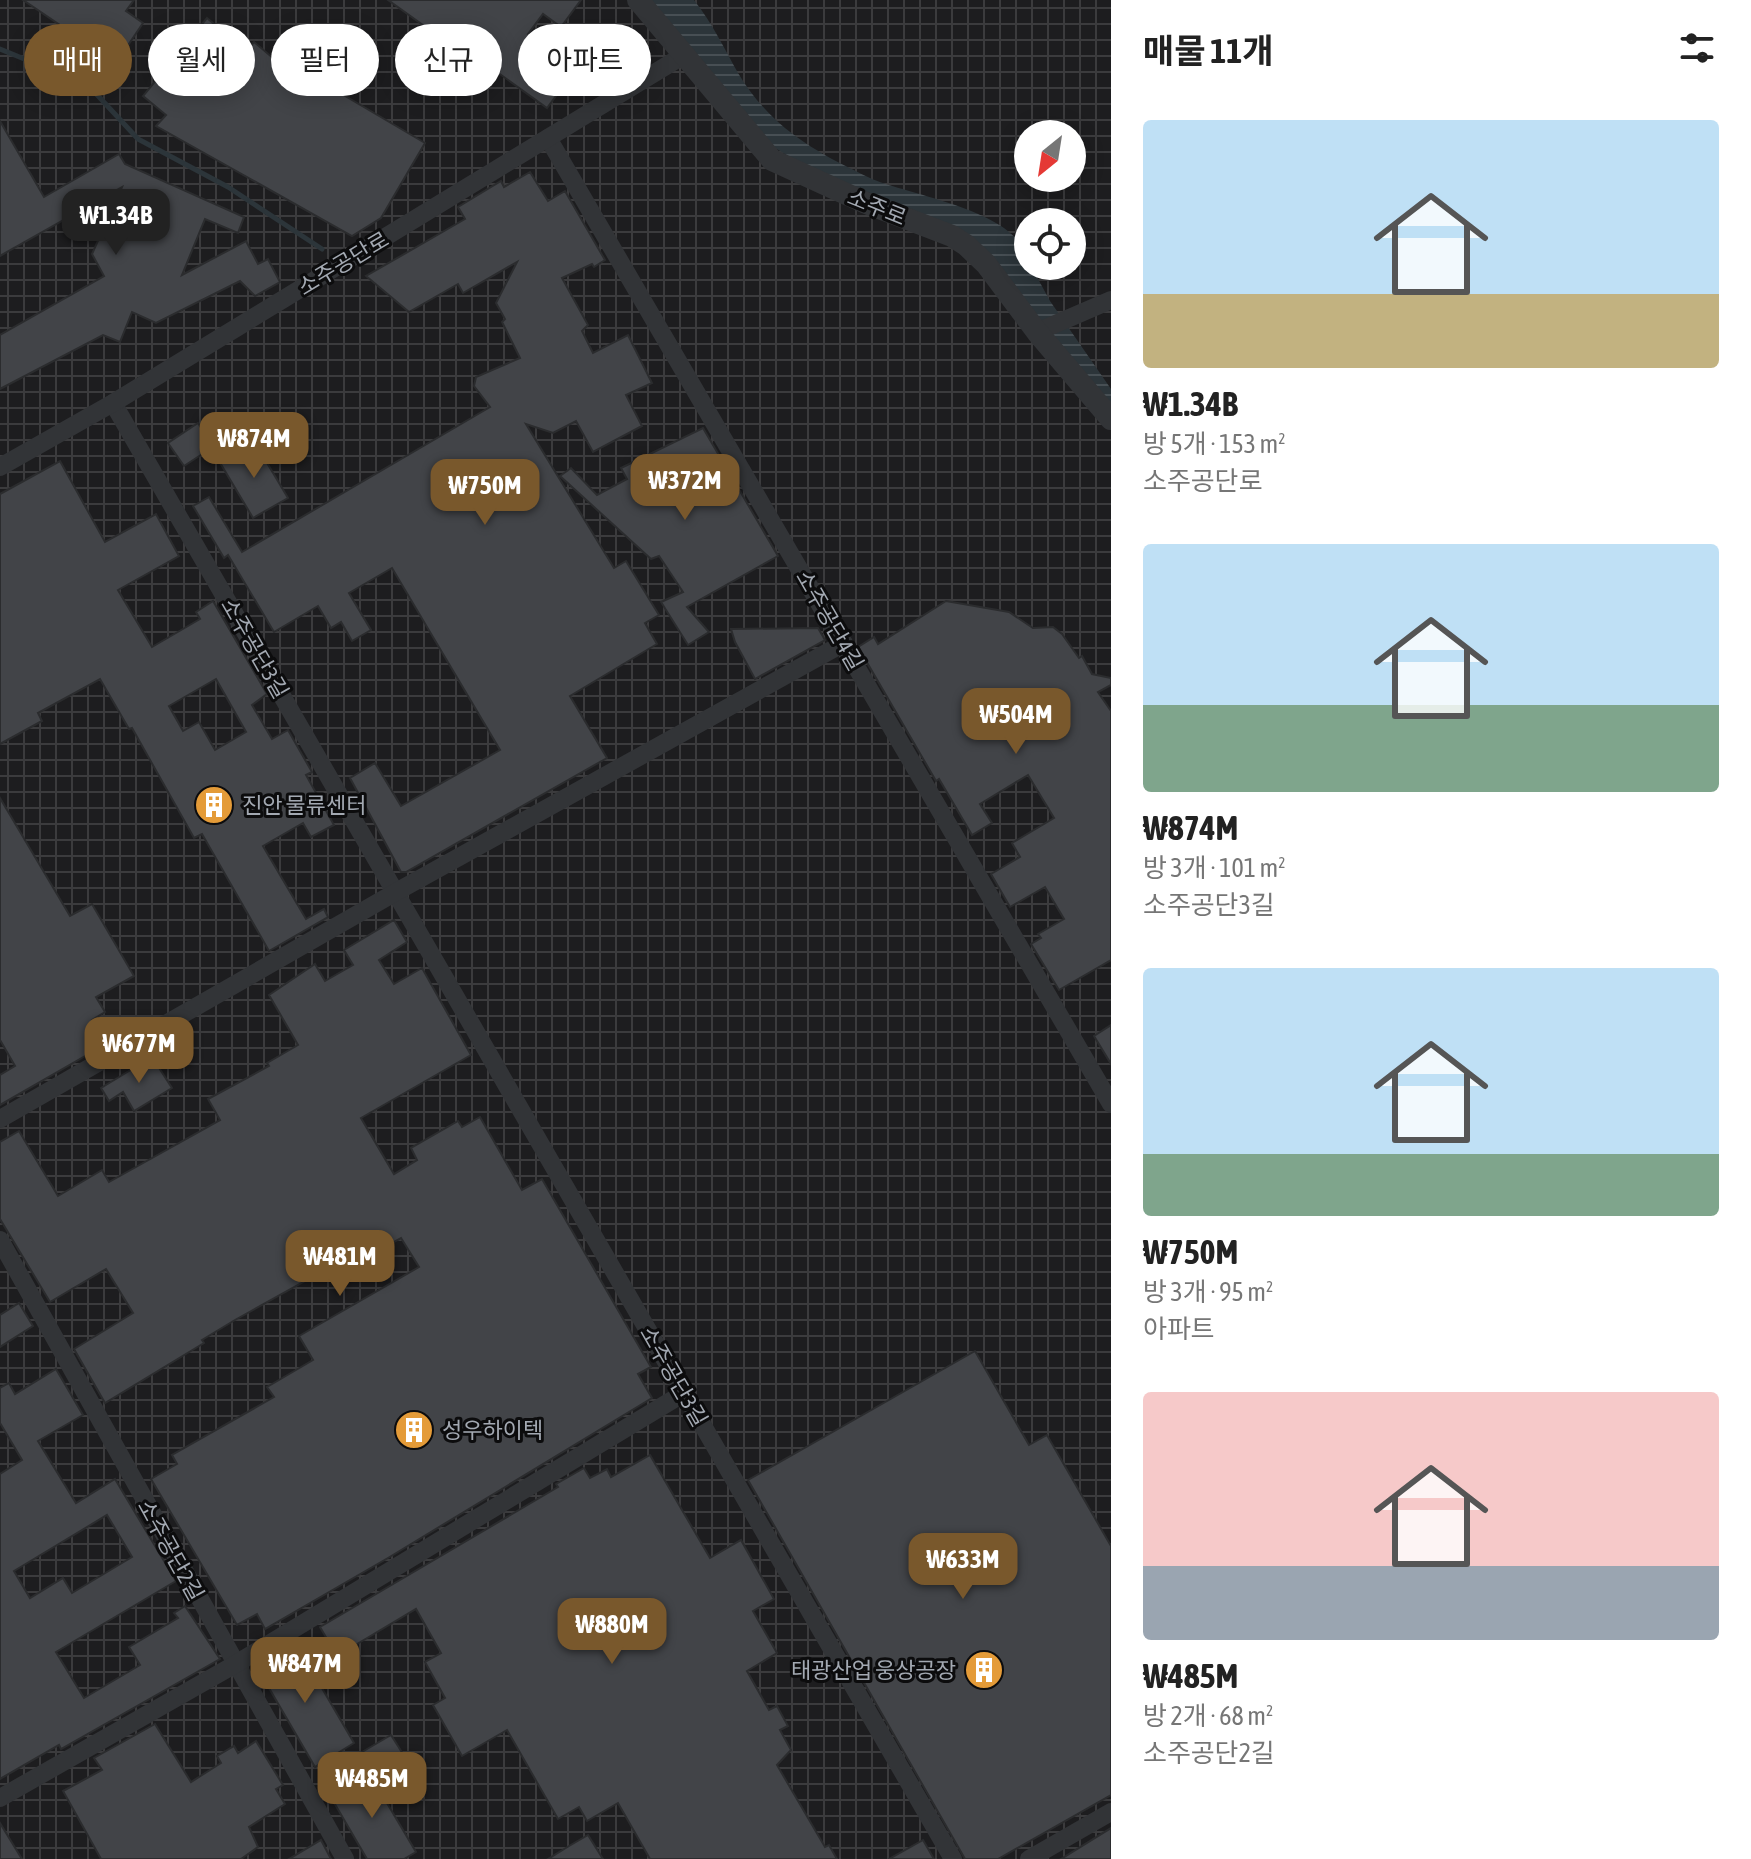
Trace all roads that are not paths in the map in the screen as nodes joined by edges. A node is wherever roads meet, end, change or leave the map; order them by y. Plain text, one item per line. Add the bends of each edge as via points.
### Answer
1 (638, 0) edge
2 (684, 55) junction
3 (548, 138) junction
4 (1111, 300) edge
5 (1037, 332) junction
6 (113, 403) junction
7 (1111, 419) edge
8 (0, 467) edge
9 (844, 643) junction
10 (396, 892) junction
11 (1111, 1104) edge
12 (0, 1119) edge
13 (0, 1240) edge
14 (684, 1393) junction
15 (234, 1665) junction
16 (0, 1798) edge
17 (1111, 1812) edge
18 (345, 1859) edge
19 (953, 1859) edge
20 (1029, 1859) edge

1 - 2 street, 소주로
2 - 3 street, 소주공단로
2 - 5 street, 소주로 via 772,160 966,245
3 - 6 street, 소주공단로
3 - 9 street, 소주공단4길
4 - 5 street
5 - 7 street, 소주로
6 - 8 street, 소주공단로
6 - 10 street, 소주공단3길
9 - 10 street
9 - 11 street, 소주공단4길
10 - 12 street
10 - 14 street, 소주공단3길
13 - 15 street, 소주공단2길
14 - 15 street
14 - 19 street, 소주공단3길
15 - 16 street
15 - 18 street, 소주공단2길
17 - 20 street

